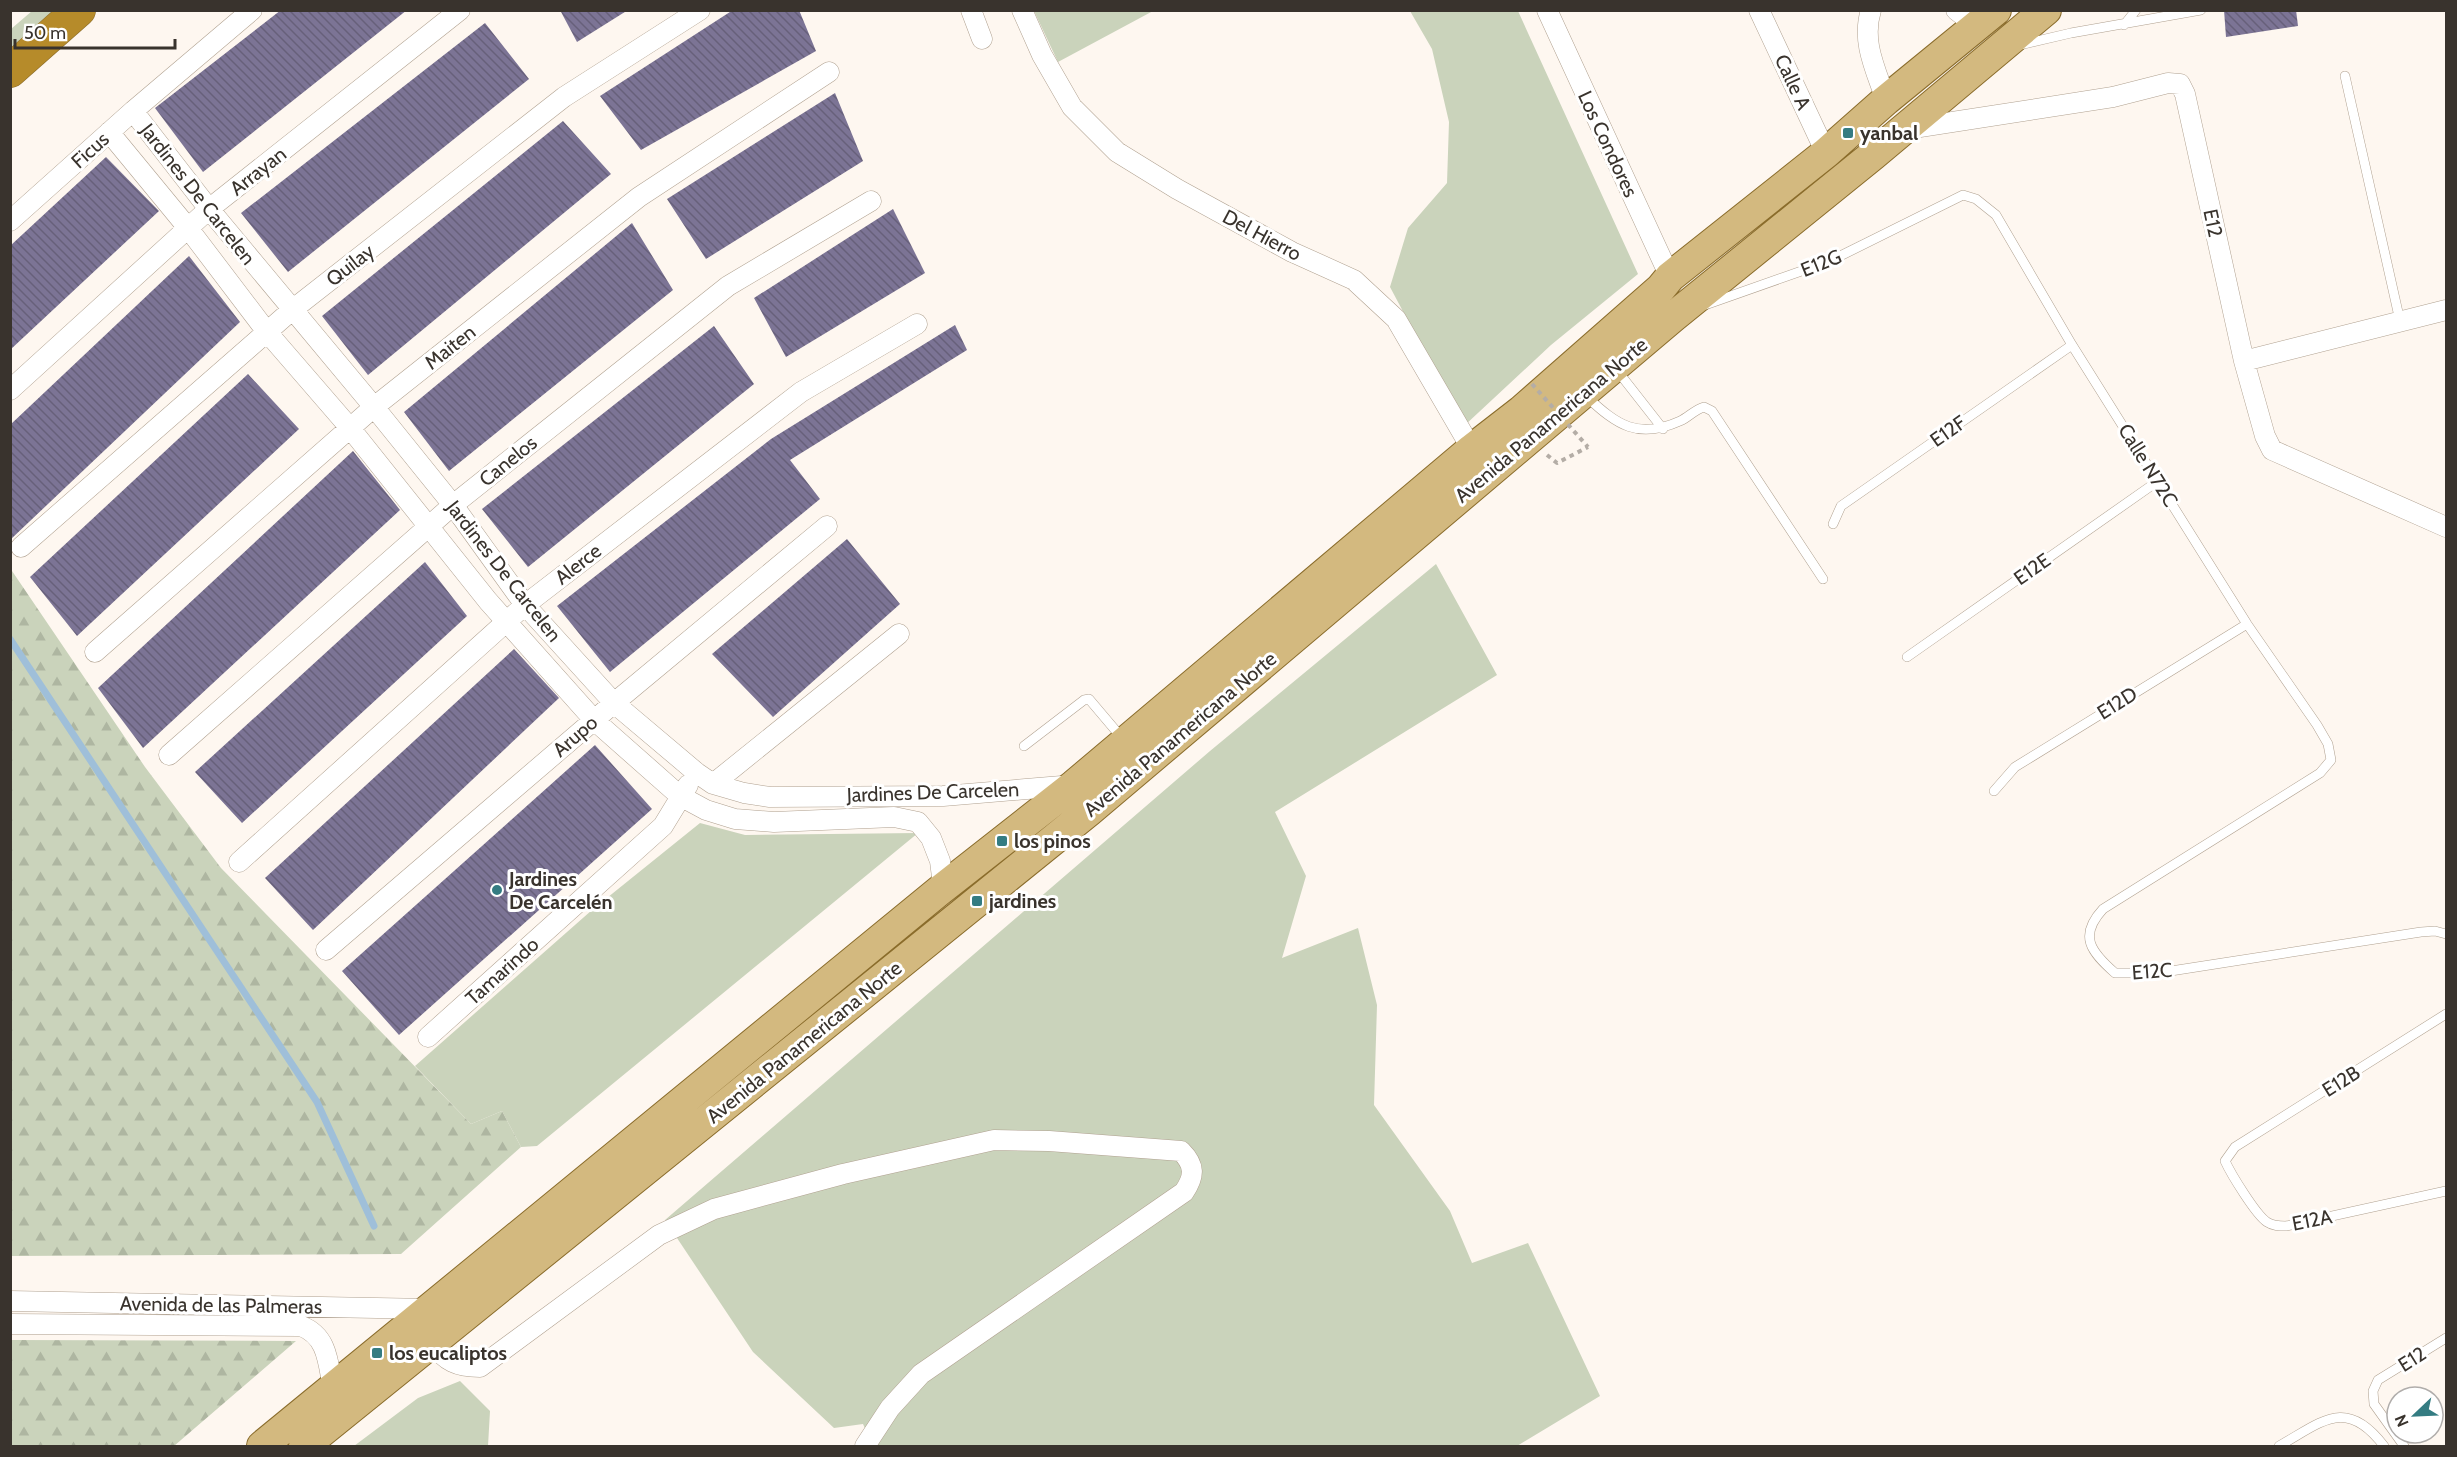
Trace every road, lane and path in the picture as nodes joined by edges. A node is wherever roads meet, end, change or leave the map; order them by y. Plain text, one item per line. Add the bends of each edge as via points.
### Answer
1 (79, 10) edge
2 (252, 10) edge
3 (460, 10) edge
4 (700, 10) edge
5 (971, 10) edge
6 (1022, 10) edge
7 (1547, 10) edge
8 (1760, 10) edge
9 (1871, 10) edge
10 (2046, 10) edge
11 (2136, 10) edge
12 (2201, 10) edge
13 (1977, 16) edge
14 (2124, 25) junction
15 (982, 39) dead end
16 (2001, 49) junction
17 (10, 71) edge
18 (829, 72) dead end
19 (2345, 76) dead end
20 (1886, 99) junction
21 (133, 111) junction
22 (1902, 130) junction
23 (109, 132) junction
24 (1826, 153) junction
25 (1963, 195) joint
26 (871, 201) dead end
27 (209, 209) junction
28 (10, 221) edge
29 (188, 228) junction
30 (1670, 277) junction
31 (292, 310) junction
32 (2446, 310) edge
33 (1673, 317) junction
34 (2400, 321) junction
35 (917, 324) dead end
36 (267, 332) junction
37 (2072, 345) junction
38 (2244, 361) junction
39 (1614, 366) junction
40 (1532, 384) dead end
41 (10, 390) edge
42 (1583, 393) junction
43 (374, 407) junction
44 (350, 428) junction
45 (1663, 429) junction
46 (1472, 449) junction
47 (1557, 463) dead end
48 (1486, 475) junction
49 (2158, 481) junction
50 (453, 505) junction
51 (1833, 524) dead end
52 (428, 526) junction
53 (827, 526) dead end
54 (2446, 527) edge
55 (21, 547) dead end
56 (1823, 579) dead end
57 (525, 604) junction
58 (505, 621) junction
59 (2247, 624) junction
60 (898, 634) dead end
61 (95, 652) dead end
62 (1907, 657) dead end
63 (614, 703) junction
64 (594, 720) junction
65 (1125, 742) junction
66 (2328, 744) joint
67 (1024, 746) dead end
68 (169, 755) dead end
69 (705, 778) junction
70 (1074, 785) junction
71 (1994, 791) dead end
72 (680, 796) junction
73 (239, 862) dead end
74 (939, 891) junction
75 (2446, 934) edge
76 (326, 950) dead end
77 (2446, 1014) edge
78 (428, 1037) dead end
79 (2235, 1147) joint
80 (2446, 1191) edge
81 (10, 1301) edge
82 (431, 1308) junction
83 (10, 1323) edge
84 (2446, 1338) edge
85 (432, 1343) junction
86 (333, 1389) junction
87 (262, 1446) edge
88 (304, 1446) edge
89 (865, 1446) edge
90 (2278, 1446) edge
91 (2384, 1446) edge
92 (2404, 1446) edge

1 - 17 highway
2 - 21 street, Ficus
3 - 27 street, Arrayan
4 - 31 street, Quilay via 564,96
5 - 15 street
6 - 46 street, Del Hierro via 1072,107 1116,152 1292,252 1354,280 1396,319
7 - 30 street, Los Condores
8 - 24 street, Calle A
9 - 20 street via 1868,47
10 - 16 main road, Avenida Panamericana Norte
11 - 14 lane
12 - 14 lane
13 - 20 main road, Avenida Panamericana Norte
14 - 16 lane
16 - 22 main road, Avenida Panamericana Norte
18 - 43 street, Maiten via 639,197
19 - 34 lane
20 - 24 main road, Avenida Panamericana Norte
21 - 23 street, Ficus
21 - 27 street, Jardines De Carcelen
22 - 33 main road, Avenida Panamericana Norte
22 - 38 street, E12 via 2180,84
23 - 28 street, Ficus
23 - 29 street, Jardines De Carcelen
24 - 30 main road, Avenida Panamericana Norte
25 - 33 lane, E12G via 1830,261
25 - 37 lane, Calle N72C via 1976,199 1996,215
26 - 50 street, Canelos via 728,286
27 - 29 street, Arrayan
27 - 31 street, Jardines De Carcelen
29 - 36 street, Jardines De Carcelen
29 - 41 street, Arrayan
30 - 46 main road, Avenida Panamericana Norte via 1530,403
31 - 36 street, Quilay
31 - 43 street, Jardines De Carcelen
32 - 34 street
33 - 39 main road, Avenida Panamericana Norte
34 - 38 street
35 - 57 street, Alerce via 801,392
36 - 44 street, Jardines De Carcelen
36 - 55 street, Quilay
37 - 49 lane, Calle N72C
37 - 51 lane, E12F via 1841,506
38 - 54 street, E12 via 2272,450
39 - 42 main road, Avenida Panamericana Norte
39 - 45 lane
40 - 47 path, bridge via 1588,447
42 - 45 lane via 1622,425 1641,430
42 - 48 main road, Avenida Panamericana Norte
43 - 44 street, Maiten
43 - 50 street, Jardines De Carcelen
44 - 52 street, Jardines De Carcelen
44 - 61 street, Maiten
45 - 56 lane via 1697,409 1712,411
46 - 48 street, Del Hierro
46 - 65 main road, Avenida Panamericana Norte
48 - 85 main road, Avenida Panamericana Norte via 1089,811
49 - 59 lane, Calle N72C
49 - 62 lane, E12E
50 - 52 street, Canelos
50 - 57 street, Jardines De Carcelen
52 - 58 street, Jardines De Carcelen
52 - 68 street, Canelos
53 - 63 street, Arupo
57 - 58 street, Alerce
57 - 63 street, Jardines De Carcelen
58 - 64 street, Jardines De Carcelen
58 - 73 street, Alerce
59 - 66 lane, Calle N72C
59 - 71 lane, E12D via 2015,767
60 - 69 street, Tamarindo
63 - 64 street, Arupo
63 - 69 street, Jardines De Carcelen
64 - 72 street, Jardines De Carcelen
64 - 76 street, Arupo
65 - 67 lane via 1089,699
65 - 70 main road, Avenida Panamericana Norte
66 - 75 lane, E12C via 2331,760 2320,773 2103,909 2092,920 2089,935 2096,957 2115,973 2158,973 2421,932
69 - 70 street, Jardines De Carcelen via 744,794 770,797 943,796
69 - 72 street, Tamarindo
70 - 74 main road, Avenida Panamericana Norte
72 - 74 street, Jardines De Carcelen via 705,810 735,819 774,822 894,817 918,822 931,838 940,861
72 - 78 street, Tamarindo via 663,826
74 - 82 main road, Avenida Panamericana Norte
77 - 79 lane, E12B
79 - 80 lane, E12A via 2226,1161 2229,1171 2264,1220 2274,1226
81 - 82 street, Avenida de las Palmeras
82 - 86 main road, Avenida Panamericana Norte
83 - 86 street, Avenida de las Palmeras via 301,1326 322,1341
84 - 92 lane, E12 via 2378,1380 2373,1392 2374,1404
85 - 88 main road, Avenida Panamericana Norte
85 - 89 street via 450,1363 480,1367 659,1235 714,1209 843,1174 994,1140 1180,1151 1190,1160 1191,1182 1184,1192 921,1374 890,1408
86 - 87 main road, Avenida Panamericana Norte
90 - 91 lane via 2325,1421 2344,1416 2361,1422

